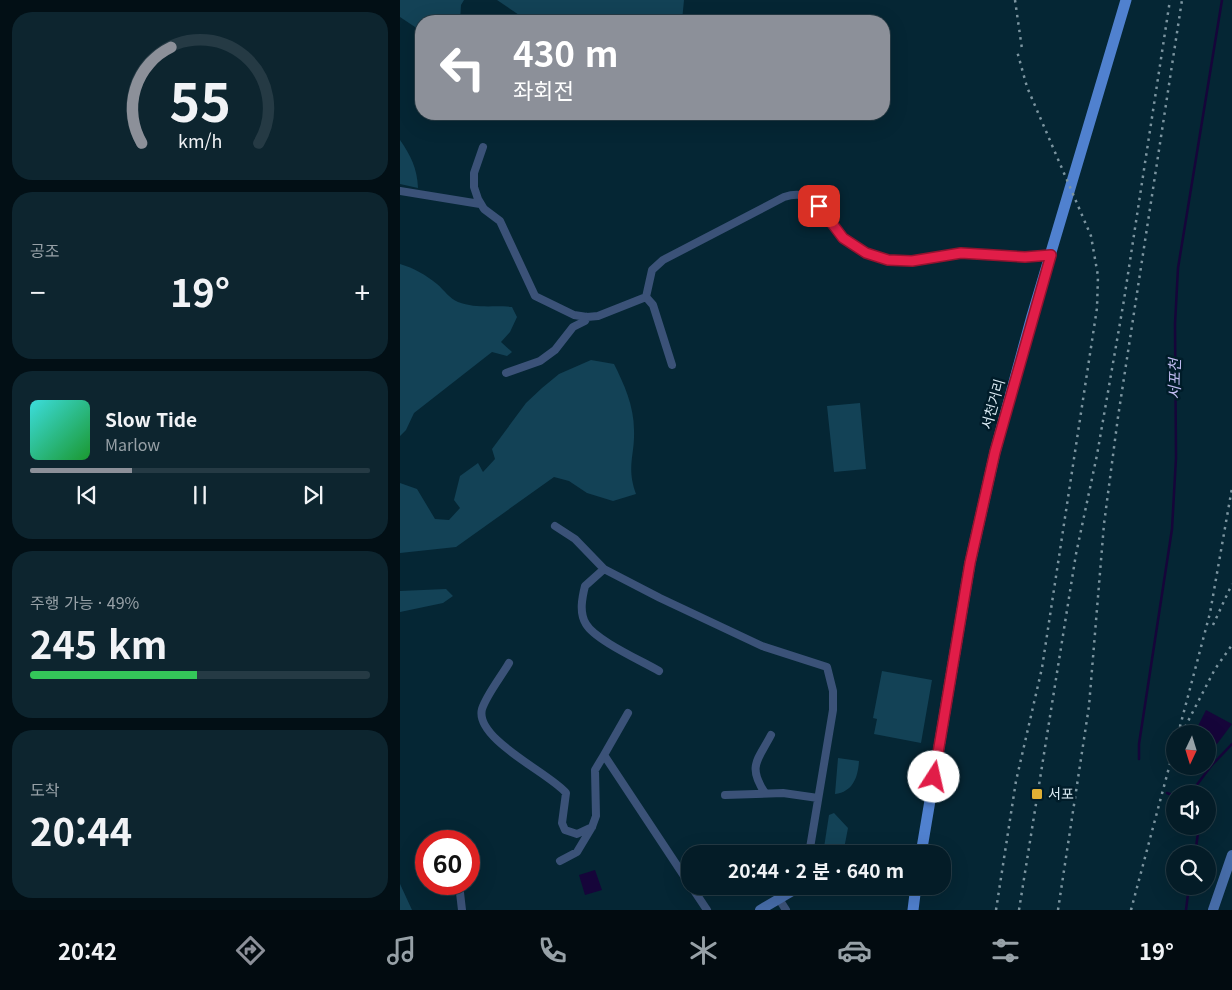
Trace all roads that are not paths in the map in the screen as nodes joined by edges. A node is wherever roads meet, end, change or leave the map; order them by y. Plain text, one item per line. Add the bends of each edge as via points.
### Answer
1 (1126, 0) edge
2 (483, 147) dead end
3 (400, 191) edge
4 (480, 204) junction
5 (1051, 255) junction
6 (646, 297) junction
7 (587, 317) junction
8 (672, 365) dead end
9 (506, 373) dead end
10 (555, 526) dead end
11 (604, 569) junction
12 (509, 663) dead end
13 (659, 671) dead end
14 (628, 713) dead end
15 (771, 735) dead end
16 (604, 755) junction
17 (765, 793) junction
18 (725, 795) dead end
19 (818, 798) junction
20 (592, 827) junction
21 (810, 845) edge
22 (923, 845) edge
23 (1232, 855) edge
24 (560, 861) dead end
25 (681, 870) edge
26 (460, 895) edge
27 (697, 895) edge
28 (785, 895) edge
29 (915, 895) edge
30 (780, 898) junction
31 (462, 910) edge
32 (707, 910) edge
33 (760, 910) edge
34 (786, 910) edge
35 (913, 910) edge
36 (1213, 910) edge

1 - 5 main road, 서천거리
2 - 4 street via 474,173 474,187
3 - 4 street
4 - 7 street via 500,221 535,296 574,315
5 - 6 street via 1025,257 961,253 912,261 888,260 866,253 843,238 819,206 797,193 659,263 652,270
5 - 22 main road, 서천거리 via 995,452 970,563
6 - 7 street via 598,316
6 - 8 street via 653,305
7 - 9 street via 540,361
10 - 11 street via 575,539
11 - 13 street via 585,586 582,613 586,625 597,635
11 - 19 street via 762,646 827,667 833,691 833,710
12 - 20 street via 482,709 483,723 526,763 564,790 562,823 566,830 577,834
14 - 16 street
15 - 17 street via 754,771
16 - 20 street via 595,770 596,816
16 - 25 street
17 - 18 street
17 - 19 street
19 - 21 street
20 - 24 street via 577,852
23 - 36 street
26 - 31 street
27 - 32 street
28 - 30 street
29 - 35 main road
30 - 33 street
30 - 34 street

